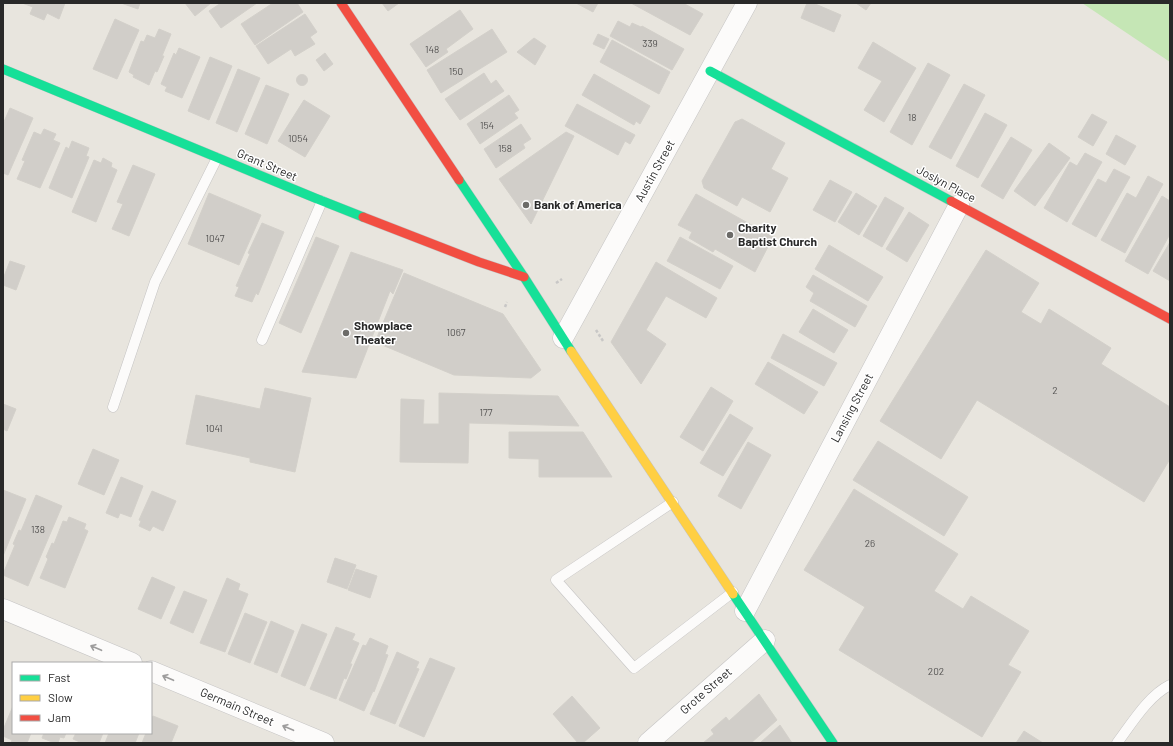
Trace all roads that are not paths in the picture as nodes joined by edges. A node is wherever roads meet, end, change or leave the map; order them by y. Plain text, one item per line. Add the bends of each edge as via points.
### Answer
1 (341, 3) edge
2 (746, 3) edge
3 (3, 69) edge
4 (710, 70) junction
5 (217, 158) junction
6 (322, 201) junction
7 (959, 205) junction
8 (524, 277) junction
9 (1170, 319) edge
10 (563, 338) junction
11 (262, 340) dead end
12 (113, 407) dead end
13 (673, 502) junction
14 (733, 592) junction
15 (3, 610) edge
16 (745, 611) junction
17 (765, 640) junction
18 (130, 662) edge
19 (152, 671) edge
20 (1170, 685) edge
21 (324, 743) edge
22 (648, 743) edge
23 (833, 743) edge
24 (1117, 743) edge

1 - 8 street
2 - 4 street, Austin Street
3 - 5 street, Grant Street
4 - 7 street, Joslyn Place
4 - 10 street, Austin Street
5 - 6 street, Grant Street
5 - 12 lane via 155,282
6 - 8 street, Grant Street
6 - 11 lane
7 - 9 street, Joslyn Place
7 - 16 street, Lansing Street
8 - 10 street
10 - 13 street
13 - 14 street
13 - 14 lane via 556,580 634,668
14 - 16 street
18 -> 15 street
16 - 17 street
17 - 22 street, Grote Street
17 - 23 street
21 -> 19 street, Germain Street
20 - 24 lane via 1149,702

